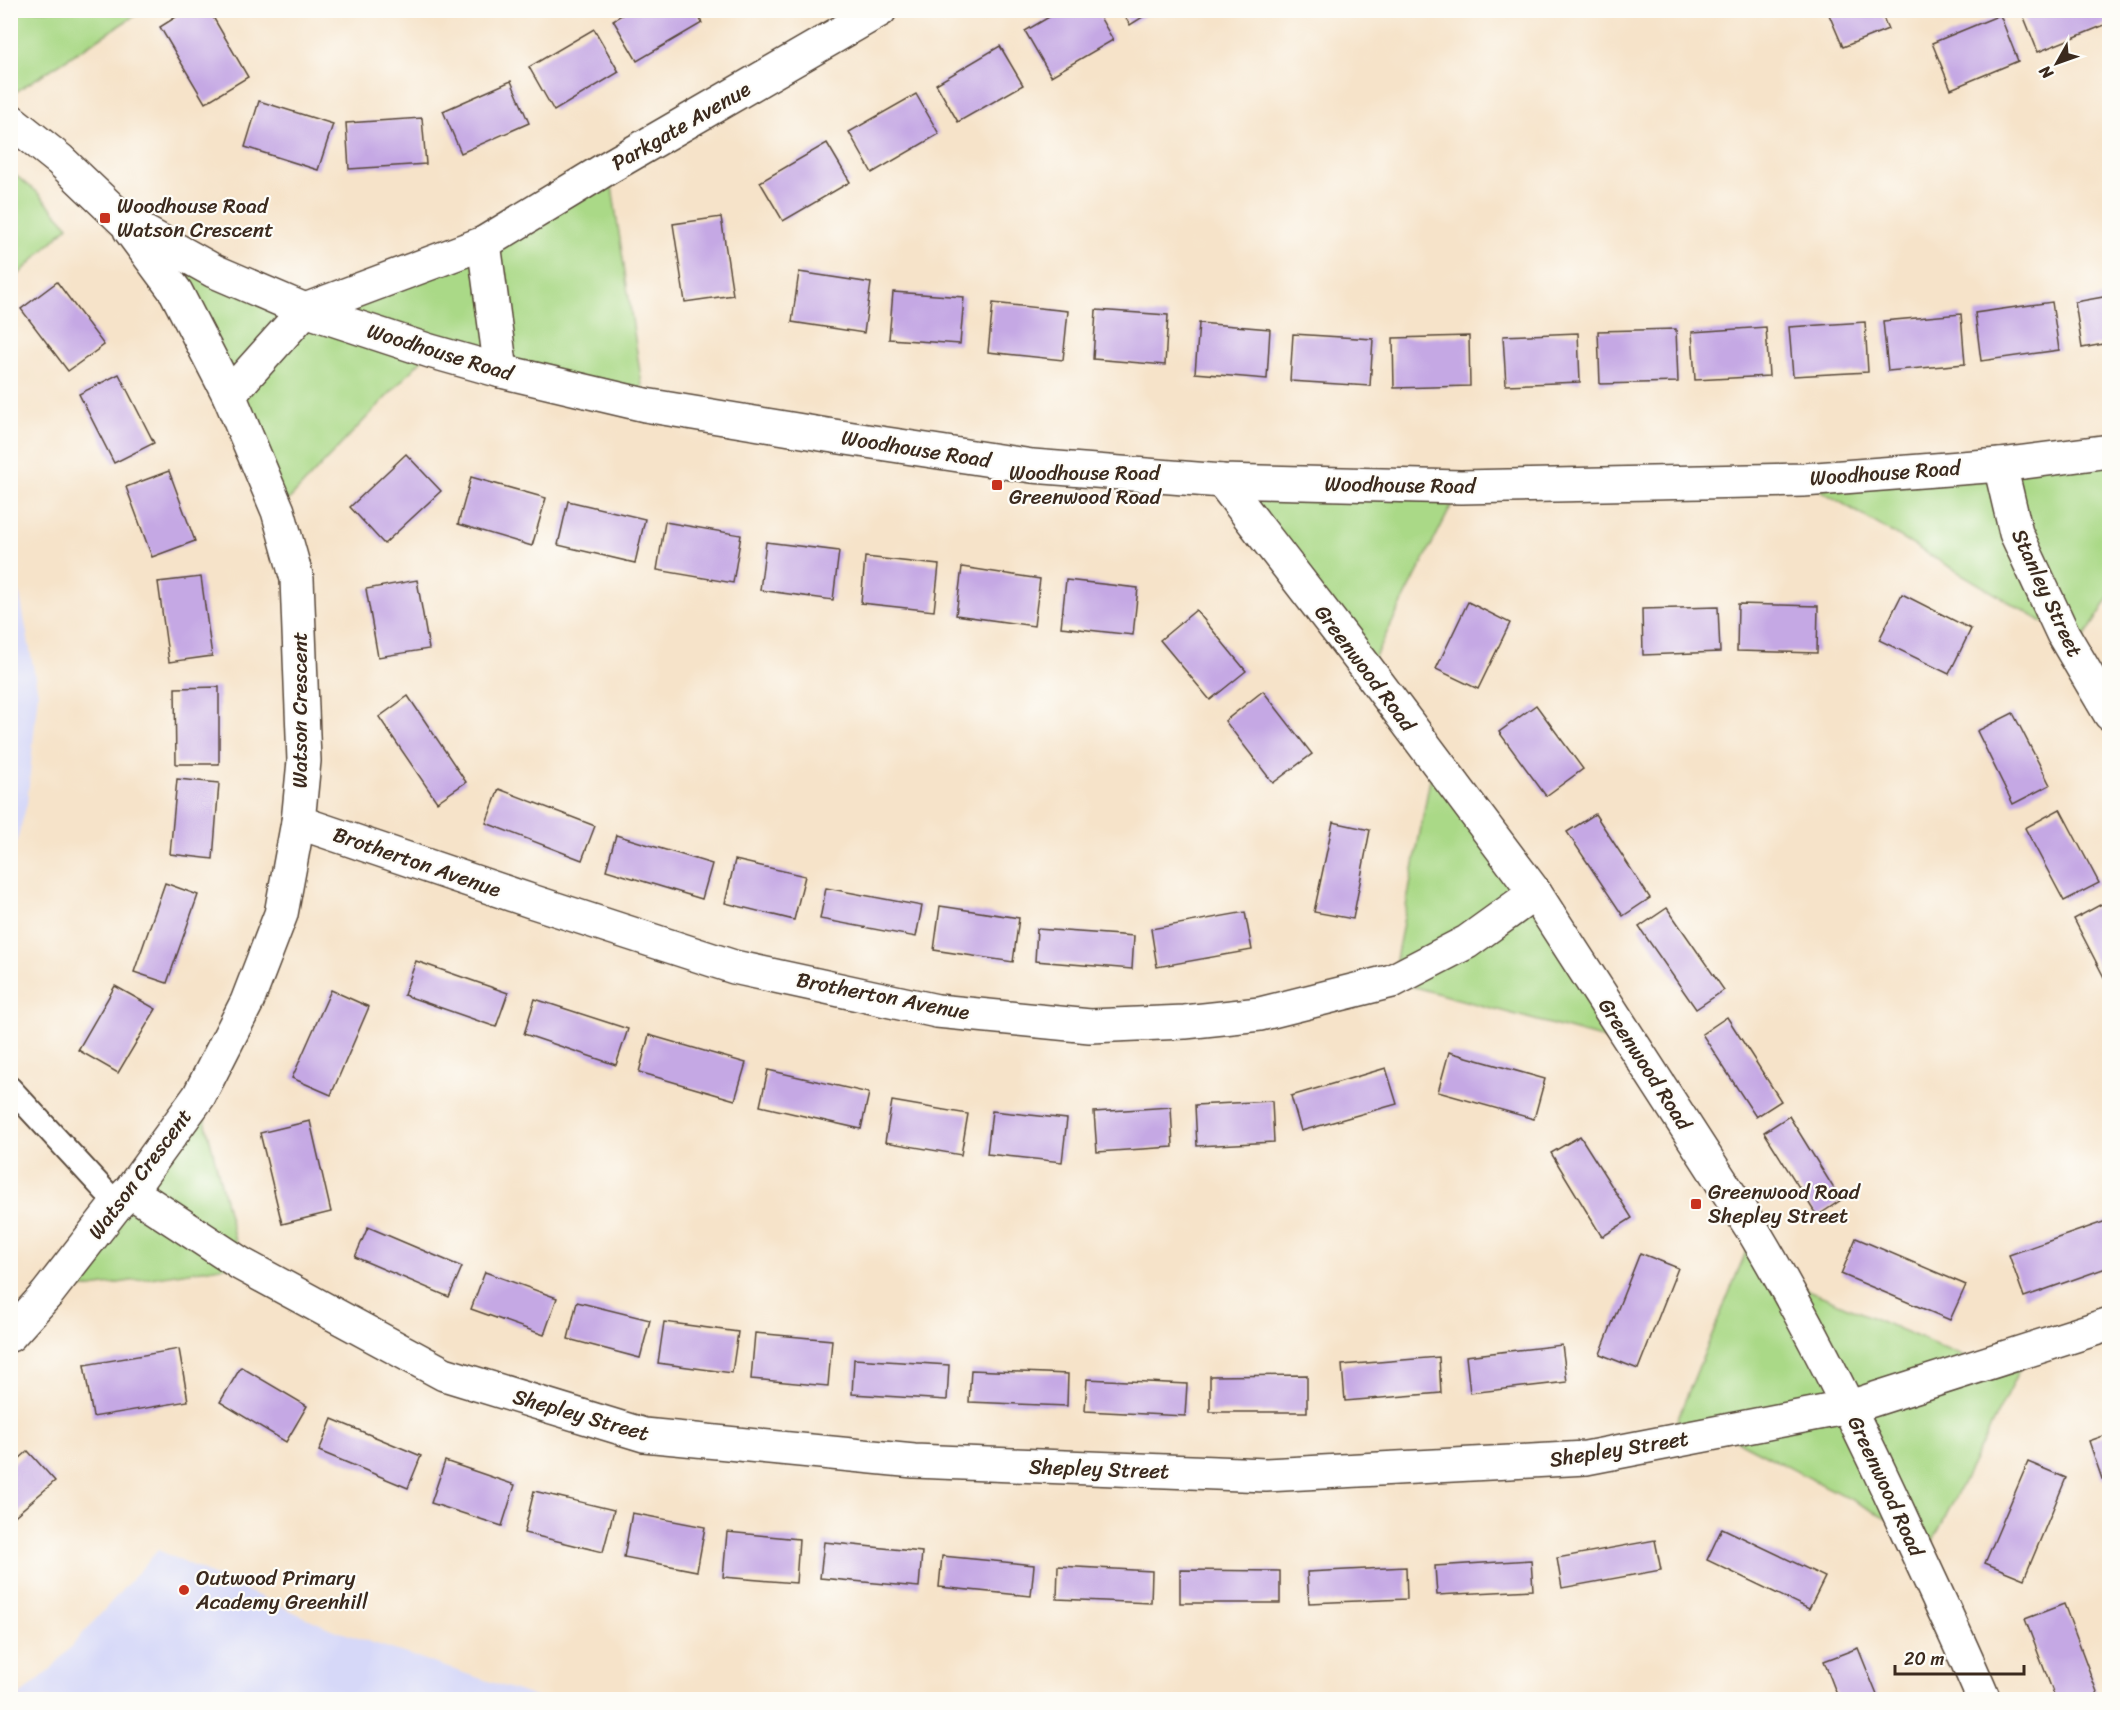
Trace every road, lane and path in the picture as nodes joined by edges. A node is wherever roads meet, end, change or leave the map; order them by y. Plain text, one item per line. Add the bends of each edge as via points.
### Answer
1 (880, 10) edge
2 (10, 120) edge
3 (124, 221) junction
4 (484, 243) junction
5 (305, 310) junction
6 (501, 371) junction
7 (229, 395) junction
8 (2109, 451) edge
9 (2000, 465) junction
10 (1222, 481) junction
11 (2109, 714) edge
12 (298, 822) junction
13 (1535, 893) junction
14 (10, 1088) edge
15 (123, 1198) junction
16 (2109, 1324) edge
17 (10, 1335) edge
18 (1850, 1407) junction
19 (1984, 1700) edge

1 - 4 street, Parkgate Avenue
2 - 3 street, Woodhouse Road via 60,160
3 - 5 street, Woodhouse Road via 214,271
3 - 7 street, Watson Crescent via 176,292
4 - 5 street, Parkgate Avenue
4 - 6 street
5 - 6 street, Woodhouse Road
5 - 7 street, Parkgate Avenue
6 - 10 street, Woodhouse Road via 645,405 838,437 1032,466
7 - 12 street, Watson Crescent via 278,511 297,579 304,761
8 - 9 street, Woodhouse Road
9 - 10 street, Woodhouse Road via 1803,480 1493,487
9 - 11 street, Stanley Street via 2016,533 2063,634
10 - 13 street, Greenwood Road
12 - 13 street, Brotherton Avenue via 734,967 937,1011 1090,1026 1260,1014 1392,981 1467,942
12 - 15 street, Watson Crescent via 281,914 247,1002 199,1096
13 - 18 street, Greenwood Road via 1754,1232
14 - 15 lane
15 - 17 street, Watson Crescent
15 - 18 street, Shepley Street via 444,1374 644,1436 914,1461 1266,1475 1586,1458
16 - 18 street, Shepley Street
18 - 19 street, Greenwood Road

